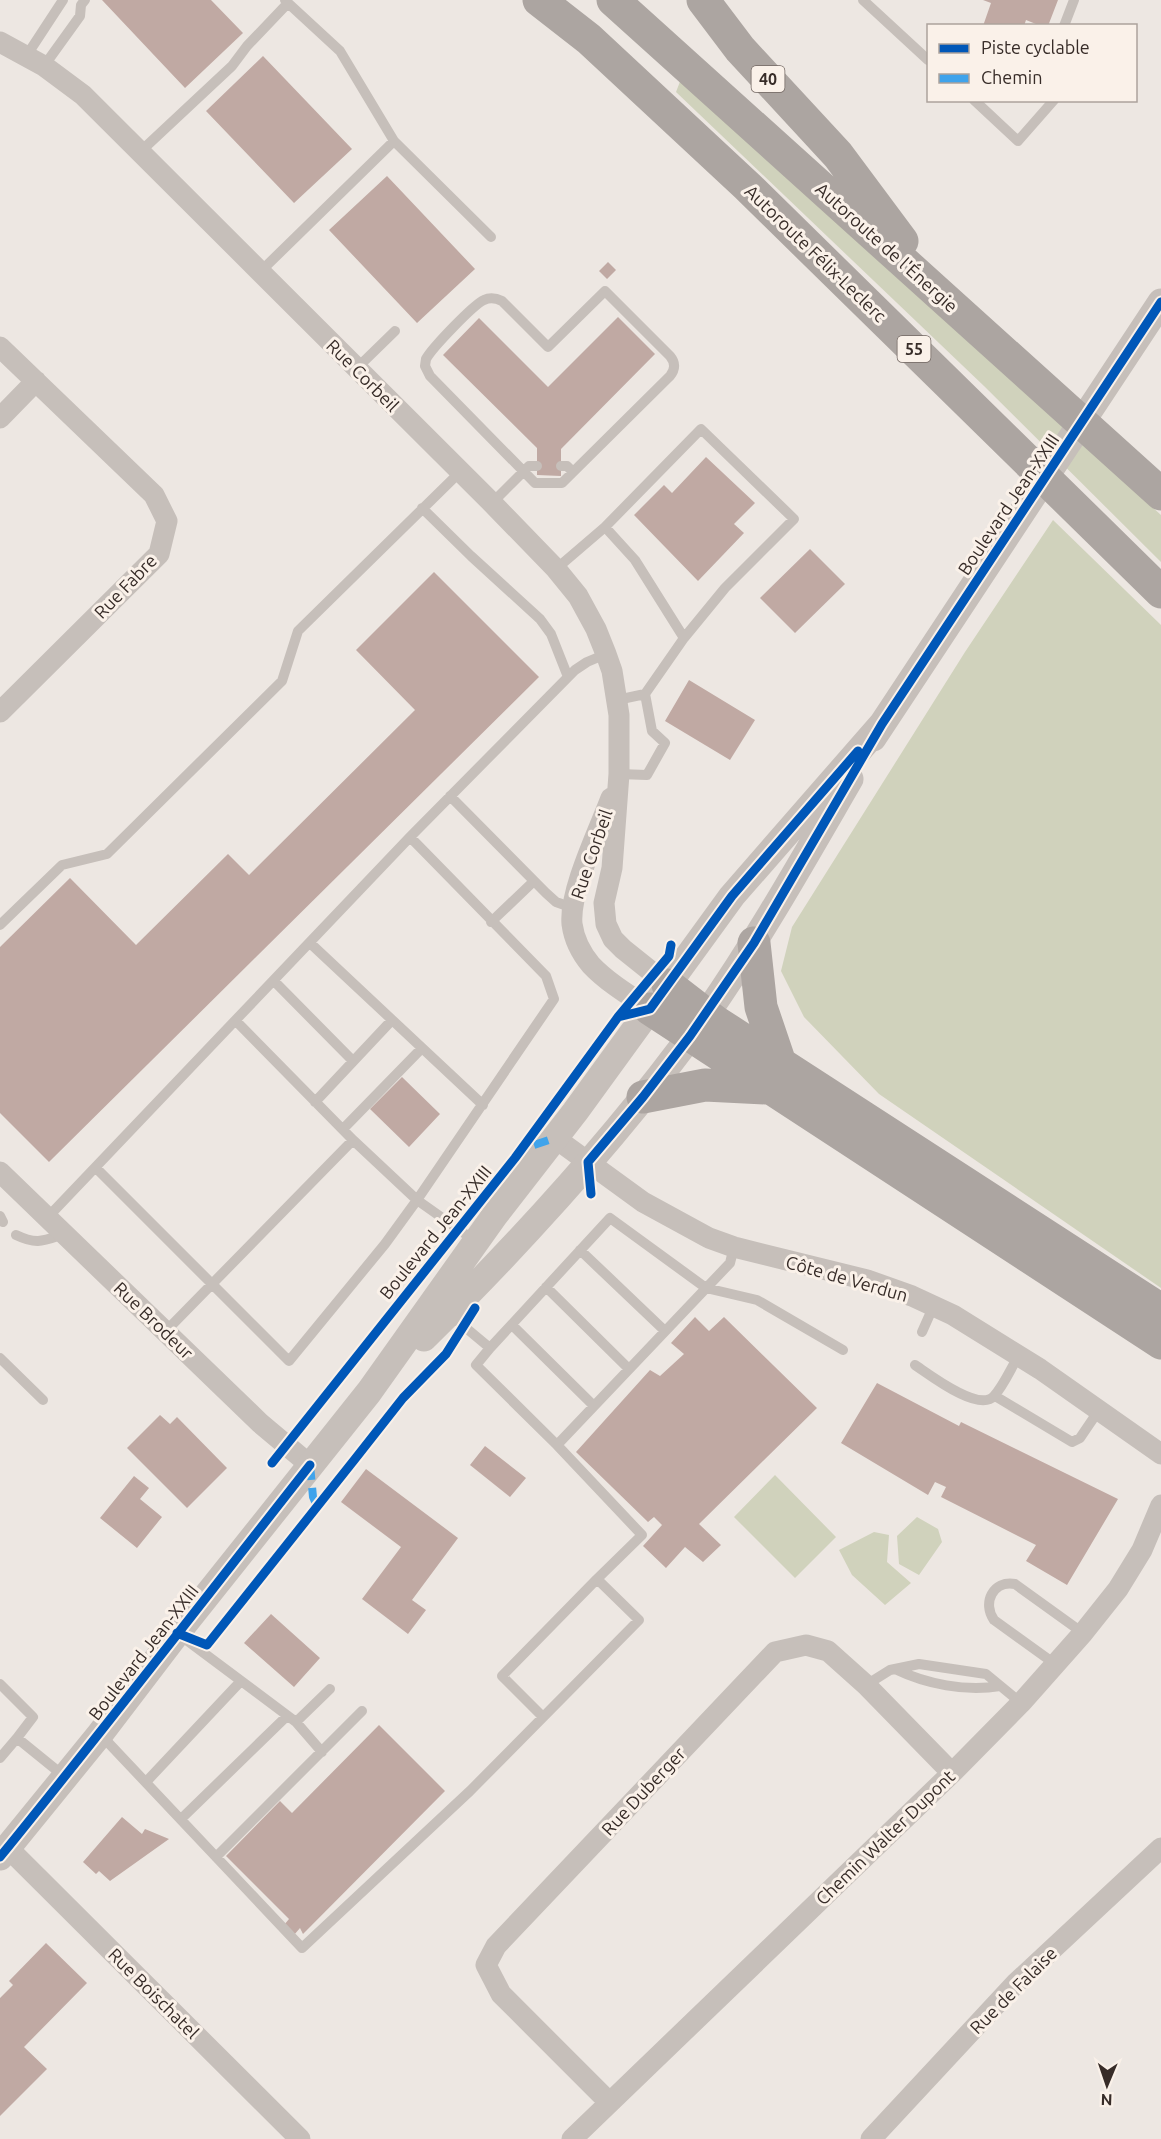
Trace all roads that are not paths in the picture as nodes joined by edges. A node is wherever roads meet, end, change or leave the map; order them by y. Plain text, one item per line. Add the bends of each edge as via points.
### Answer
1 (63, 0) edge
2 (85, 0) edge
3 (539, 0) edge
4 (547, 0) edge
5 (614, 0) edge
6 (703, 0) edge
7 (863, 0) edge
8 (1074, 0) edge
9 (286, 1) edge
10 (1065, 24) edge
11 (589, 39) junction
12 (0, 42) edge
13 (927, 59) edge
14 (35, 60) junction
15 (976, 102) edge
16 (1052, 102) edge
17 (394, 141) junction
18 (140, 152) junction
19 (491, 237) dead end
20 (260, 272) junction
21 (946, 301) junction
22 (1161, 302) edge
23 (395, 331) dead end
24 (0, 347) edge
25 (356, 369) junction
26 (36, 381) junction
27 (0, 418) edge
28 (537, 466) dead end
29 (561, 466) dead end
30 (460, 472) junction
31 (523, 472) junction
32 (573, 472) junction
33 (1161, 494) edge
34 (492, 503) junction
35 (422, 508) junction
36 (605, 527) junction
37 (556, 569) junction
38 (1161, 592) edge
39 (684, 638) junction
40 (606, 654) junction
41 (568, 677) junction
42 (645, 694) junction
43 (617, 700) junction
44 (0, 712) edge
45 (882, 724) junction
46 (619, 774) junction
47 (450, 796) junction
48 (410, 837) junction
49 (534, 881) junction
50 (573, 908) junction
51 (491, 922) junction
52 (0, 925) edge
53 (310, 943) junction
54 (754, 943) junction
55 (274, 981) junction
56 (659, 997) junction
57 (392, 1020) junction
58 (236, 1021) junction
59 (698, 1025) junction
60 (422, 1048) junction
61 (353, 1061) junction
62 (774, 1075) junction
63 (643, 1097) junction
64 (315, 1102) junction
65 (483, 1105) junction
66 (343, 1129) junction
67 (555, 1138) junction
68 (353, 1140) junction
69 (588, 1162) junction
70 (96, 1168) junction
71 (1, 1176) edge
72 (417, 1200) junction
73 (47, 1218) junction
74 (64, 1234) junction
75 (16, 1235) dead end
76 (476, 1242) junction
77 (734, 1247) junction
78 (580, 1250) junction
79 (212, 1284) junction
80 (546, 1287) junction
81 (706, 1288) junction
82 (934, 1305) junction
83 (441, 1307) junction
84 (1161, 1310) edge
85 (512, 1325) junction
86 (166, 1331) junction
87 (665, 1331) junction
88 (922, 1332) dead end
89 (1161, 1343) edge
90 (490, 1348) junction
91 (843, 1350) dead end
92 (1019, 1355) junction
93 (0, 1358) edge
94 (915, 1365) dead end
95 (629, 1369) junction
96 (995, 1396) junction
97 (43, 1400) dead end
98 (594, 1406) junction
99 (1099, 1410) junction
100 (557, 1445) junction
101 (1161, 1454) edge
102 (310, 1465) junction
103 (1161, 1505) edge
104 (597, 1579) junction
105 (177, 1633) junction
106 (1083, 1633) junction
107 (1056, 1664) junction
108 (895, 1669) junction
109 (240, 1682) junction
110 (0, 1684) edge
111 (866, 1685) junction
112 (1000, 1686) junction
113 (330, 1689) dead end
114 (1021, 1703) junction
115 (362, 1712) dead end
116 (542, 1716) junction
117 (292, 1719) junction
118 (100, 1734) junction
119 (17, 1738) junction
120 (322, 1752) junction
121 (0, 1758) edge
122 (952, 1773) junction
123 (65, 1777) junction
124 (146, 1782) junction
125 (181, 1819) junction
126 (1161, 1848) edge
127 (4, 1852) edge
128 (216, 1857) junction
129 (609, 2102) junction
130 (300, 2139) edge
131 (572, 2139) edge
132 (870, 2139) edge

1 - 14 lane
2 - 14 lane via 80,16
3 - 11 highway, Autoroute Félix-Leclerc
4 - 11 highway, 55
5 - 21 highway, Autoroute de l'Énergie
6 - 21 highway, 40 via 740,49 838,155
7 - 13 lane
8 - 10 lane
9 - 17 lane via 340,51
9 - 18 lane via 232,66
11 - 38 highway, Autoroute Félix-Leclerc / 55 via 832,268
12 - 14 street, Rue Corbeil
14 - 18 street, Rue Corbeil via 83,95
15 - 16 lane via 1018,141
17 - 19 lane
17 - 20 lane
18 - 20 street, Rue Corbeil
20 - 25 street, Rue Corbeil
21 - 33 highway, Autoroute de l'Énergie
22 - 45 street, Boulevard Jean-XXIII
23 - 25 lane
24 - 26 street, Rue Fabre
25 - 30 street, Rue Corbeil
26 - 27 street
26 - 44 street, Rue Fabre via 154,495 167,521 159,554
28 - 31 lane via 529,466
29 - 32 lane
30 - 34 street, Rue Corbeil
30 - 35 lane
31 - 32 lane via 535,483 562,483
31 - 32 lane via 428,374 428,355 485,299 502,301 548,347 605,291 670,356 674,370
31 - 34 lane
34 - 37 street, Rue Corbeil
35 - 41 lane via 540,619 551,634
35 - 52 lane via 298,631 282,681 107,854 62,865
36 - 37 lane
36 - 39 lane via 639,566
36 - 39 lane via 701,429 794,519 725,588
37 - 40 street, Rue Corbeil via 584,607
39 - 42 lane
40 - 41 lane via 584,663
40 - 43 street, Rue Corbeil
41 - 47 lane
42 - 43 lane
42 - 46 lane via 652,731 665,743 647,775
43 - 46 street, Rue Corbeil
45 - 54 street, Boulevard Jean-XXIII
45 - 56 street, Boulevard Jean-XXIII via 732,896
46 - 50 street, Rue Corbeil
46 - 56 street, Rue Corbeil via 612,868 604,903 606,924
47 - 48 lane
47 - 49 lane
48 - 51 lane
48 - 53 lane
49 - 50 lane via 556,902
49 - 51 lane
50 - 56 street, Rue Corbeil via 575,938 587,959 602,974
51 - 65 lane via 546,976 554,999
53 - 55 lane
53 - 57 lane
54 - 59 street, Boulevard Jean-XXIII
54 - 62 highway
55 - 58 lane
55 - 61 lane
56 - 59 highway
56 - 67 street, Boulevard Jean-XXIII
57 - 60 lane
57 - 61 lane
58 - 64 lane
58 - 70 lane
59 - 62 highway via 716,1023
59 - 63 street, Boulevard Jean-XXIII
60 - 65 lane
60 - 66 lane
61 - 64 lane
62 - 63 highway
62 - 84 highway
62 - 89 highway
63 - 69 street, Boulevard Jean-XXIII
64 - 66 lane
65 - 72 lane
66 - 68 lane
67 - 69 street, Côte de Verdun
67 - 76 street, Boulevard Jean-XXIII
68 - 72 lane
68 - 79 lane
69 - 77 street, Côte de Verdun via 663,1214
69 - 83 street, Boulevard Jean-XXIII via 523,1236
70 - 73 lane
70 - 79 lane
71 - 73 street, Rue Brodeur
72 - 76 lane
72 - 79 lane via 289,1361
73 - 74 street, Rue Brodeur
74 - 75 lane via 41,1242
74 - 86 street, Rue Brodeur
76 - 83 street, Boulevard Jean-XXIII
77 - 81 lane via 729,1263
77 - 82 street, Côte de Verdun via 867,1280
78 - 80 lane
78 - 81 lane via 610,1218
78 - 87 lane
79 - 86 lane
80 - 85 lane
80 - 95 lane
81 - 87 lane
81 - 91 lane via 757,1300
82 - 88 lane
82 - 92 street, Côte de Verdun
83 - 90 lane
83 - 102 street, Boulevard Jean-XXIII
85 - 90 lane
85 - 98 lane
86 - 102 street, Rue Brodeur via 260,1423
87 - 95 lane
90 - 100 lane via 476,1365
92 - 96 lane
92 - 99 street, Côte de Verdun
93 - 97 lane
94 - 96 lane via 972,1400 984,1401
95 - 98 lane
96 - 99 lane via 1072,1442 1080,1438
98 - 100 lane
99 - 101 street, Côte de Verdun
100 - 104 lane via 642,1535
102 - 105 street, Boulevard Jean-XXIII
103 - 106 street, Chemin Walter Dupont via 1132,1569
104 - 116 lane via 501,1676
104 - 116 lane via 639,1620
105 - 109 lane
105 - 118 street, Boulevard Jean-XXIII
106 - 107 street, Chemin Walter Dupont
106 - 107 lane via 1015,1584 994,1590 989,1603 994,1620
107 - 114 street, Chemin Walter Dupont
108 - 111 lane
108 - 112 lane via 918,1680 982,1689
108 - 112 lane via 919,1664 986,1674
109 - 117 lane
109 - 124 lane
110 - 119 lane via 33,1717
111 - 122 street, Rue Duberger
111 - 129 street, Rue Duberger via 828,1651 806,1645 775,1652 496,1946 486,1965 501,1994
112 - 114 lane
113 - 117 lane
114 - 122 street, Chemin Walter Dupont
115 - 120 lane
116 - 128 lane via 470,1791 302,1948
117 - 120 lane
117 - 125 lane
118 - 123 street, Boulevard Jean-XXIII
118 - 124 lane
119 - 121 lane
119 - 123 lane
120 - 128 lane
122 - 129 street, Chemin Walter Dupont
123 - 127 street, Boulevard Jean-XXIII
124 - 125 lane
125 - 128 lane
126 - 132 street, Rue de Falaise via 1016,1983
127 - 130 street, Rue Boischatel
129 - 131 street, Chemin Walter Dupont

